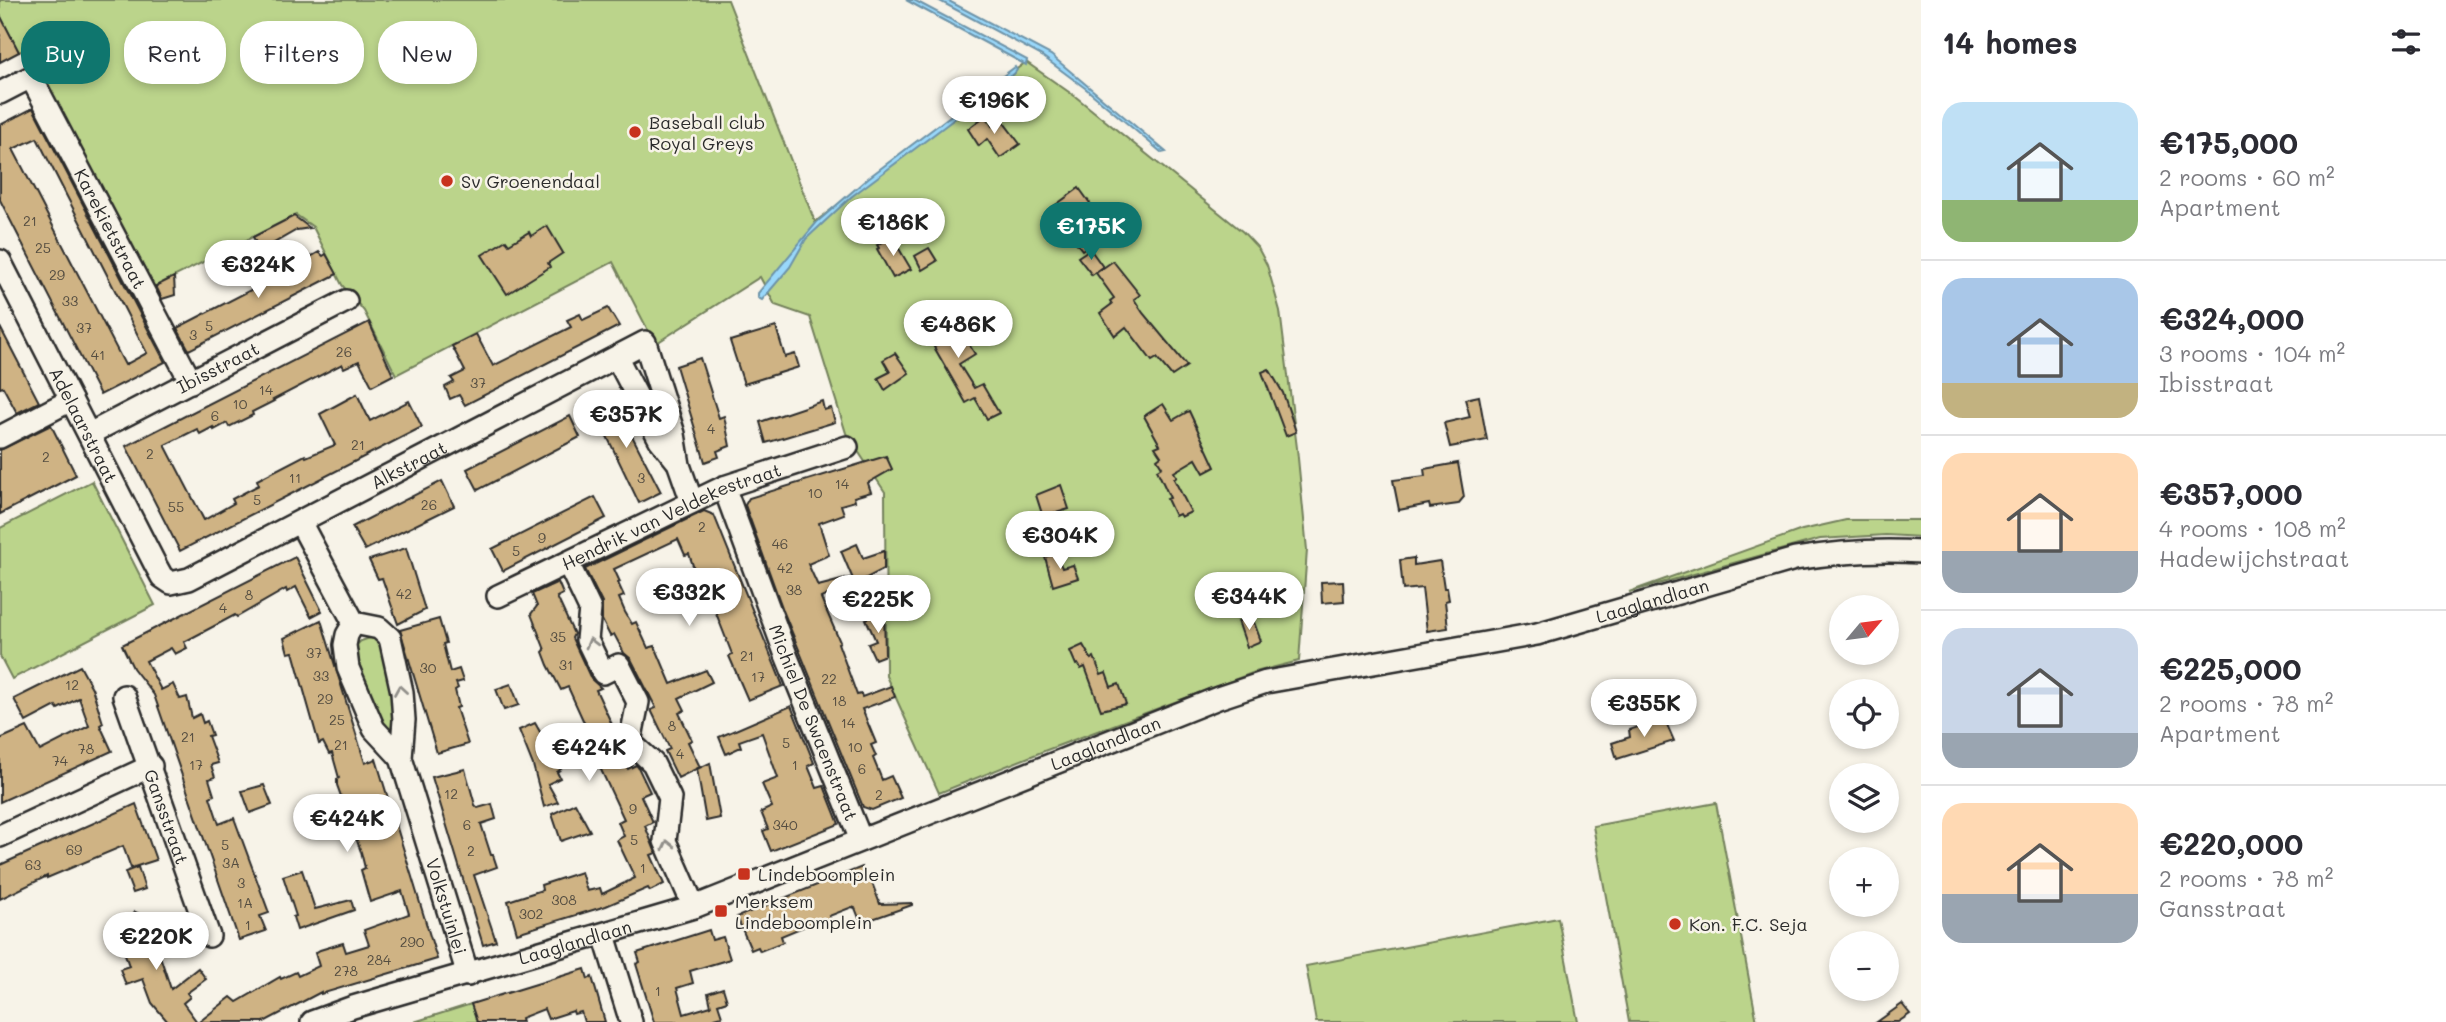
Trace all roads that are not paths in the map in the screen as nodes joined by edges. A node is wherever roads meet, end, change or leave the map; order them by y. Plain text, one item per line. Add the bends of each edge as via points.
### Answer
1 (0, 93) edge
2 (0, 261) edge
3 (346, 301) dead end
4 (617, 358) junction
5 (191, 382) junction
6 (71, 400) junction
7 (89, 434) junction
8 (0, 437) edge
9 (847, 447) dead end
10 (679, 465) junction
11 (724, 487) junction
12 (692, 502) junction
13 (300, 522) junction
14 (1921, 552) edge
15 (568, 563) junction
16 (171, 583) joint
17 (498, 596) dead end
18 (354, 623) junction
19 (124, 696) dead end
20 (401, 758) junction
21 (151, 766) junction
22 (0, 836) edge
23 (861, 840) junction
24 (694, 907) junction
25 (604, 935) junction
26 (209, 936) dead end
27 (468, 975) junction
28 (312, 1022) edge
29 (631, 1022) edge

1 - 5 street, Karekietstraat via 31,77
2 - 6 street, Adelaarstraat
3 - 5 street, Ibisstraat
4 - 10 street via 660,440
4 - 10 street, Alkstraat via 645,342
4 - 13 street, Alkstraat
5 - 7 street, Ibisstraat
6 - 7 street, Adelaarstraat
6 - 8 street
7 - 16 street, Adelaarstraat via 162,577
9 - 11 street, Hendrik van Veldekestraat
10 - 12 street
11 - 12 street, Hendrik van Veldekestraat
11 - 23 street, Michiel De Swaenstraat
12 - 15 street, Hendrik van Veldekestraat
13 - 16 street, Alkstraat via 189,579
13 - 18 street
14 - 23 street, Laaglandlaan via 1835,552 1795,559 1537,634 1266,682
15 - 17 street, Hendrik van Veldekestraat
24 -> 15 street via 665,841 670,798 653,763 629,742 638,702 619,665 603,673 587,640 590,609
18 - 20 street, Volkstuinlei via 345,645 348,668 374,729
20 -> 18 street, Volkstuinlei via 402,692 390,638 379,628
19 - 21 street, Gansstraat
20 - 27 street, Volkstuinlei
21 - 22 street
21 - 26 street, Gansstraat
23 - 24 street, Laaglandlaan
24 - 25 street, Laaglandlaan
25 - 27 street, Laaglandlaan
25 - 29 street
27 - 28 street, Laaglandlaan

